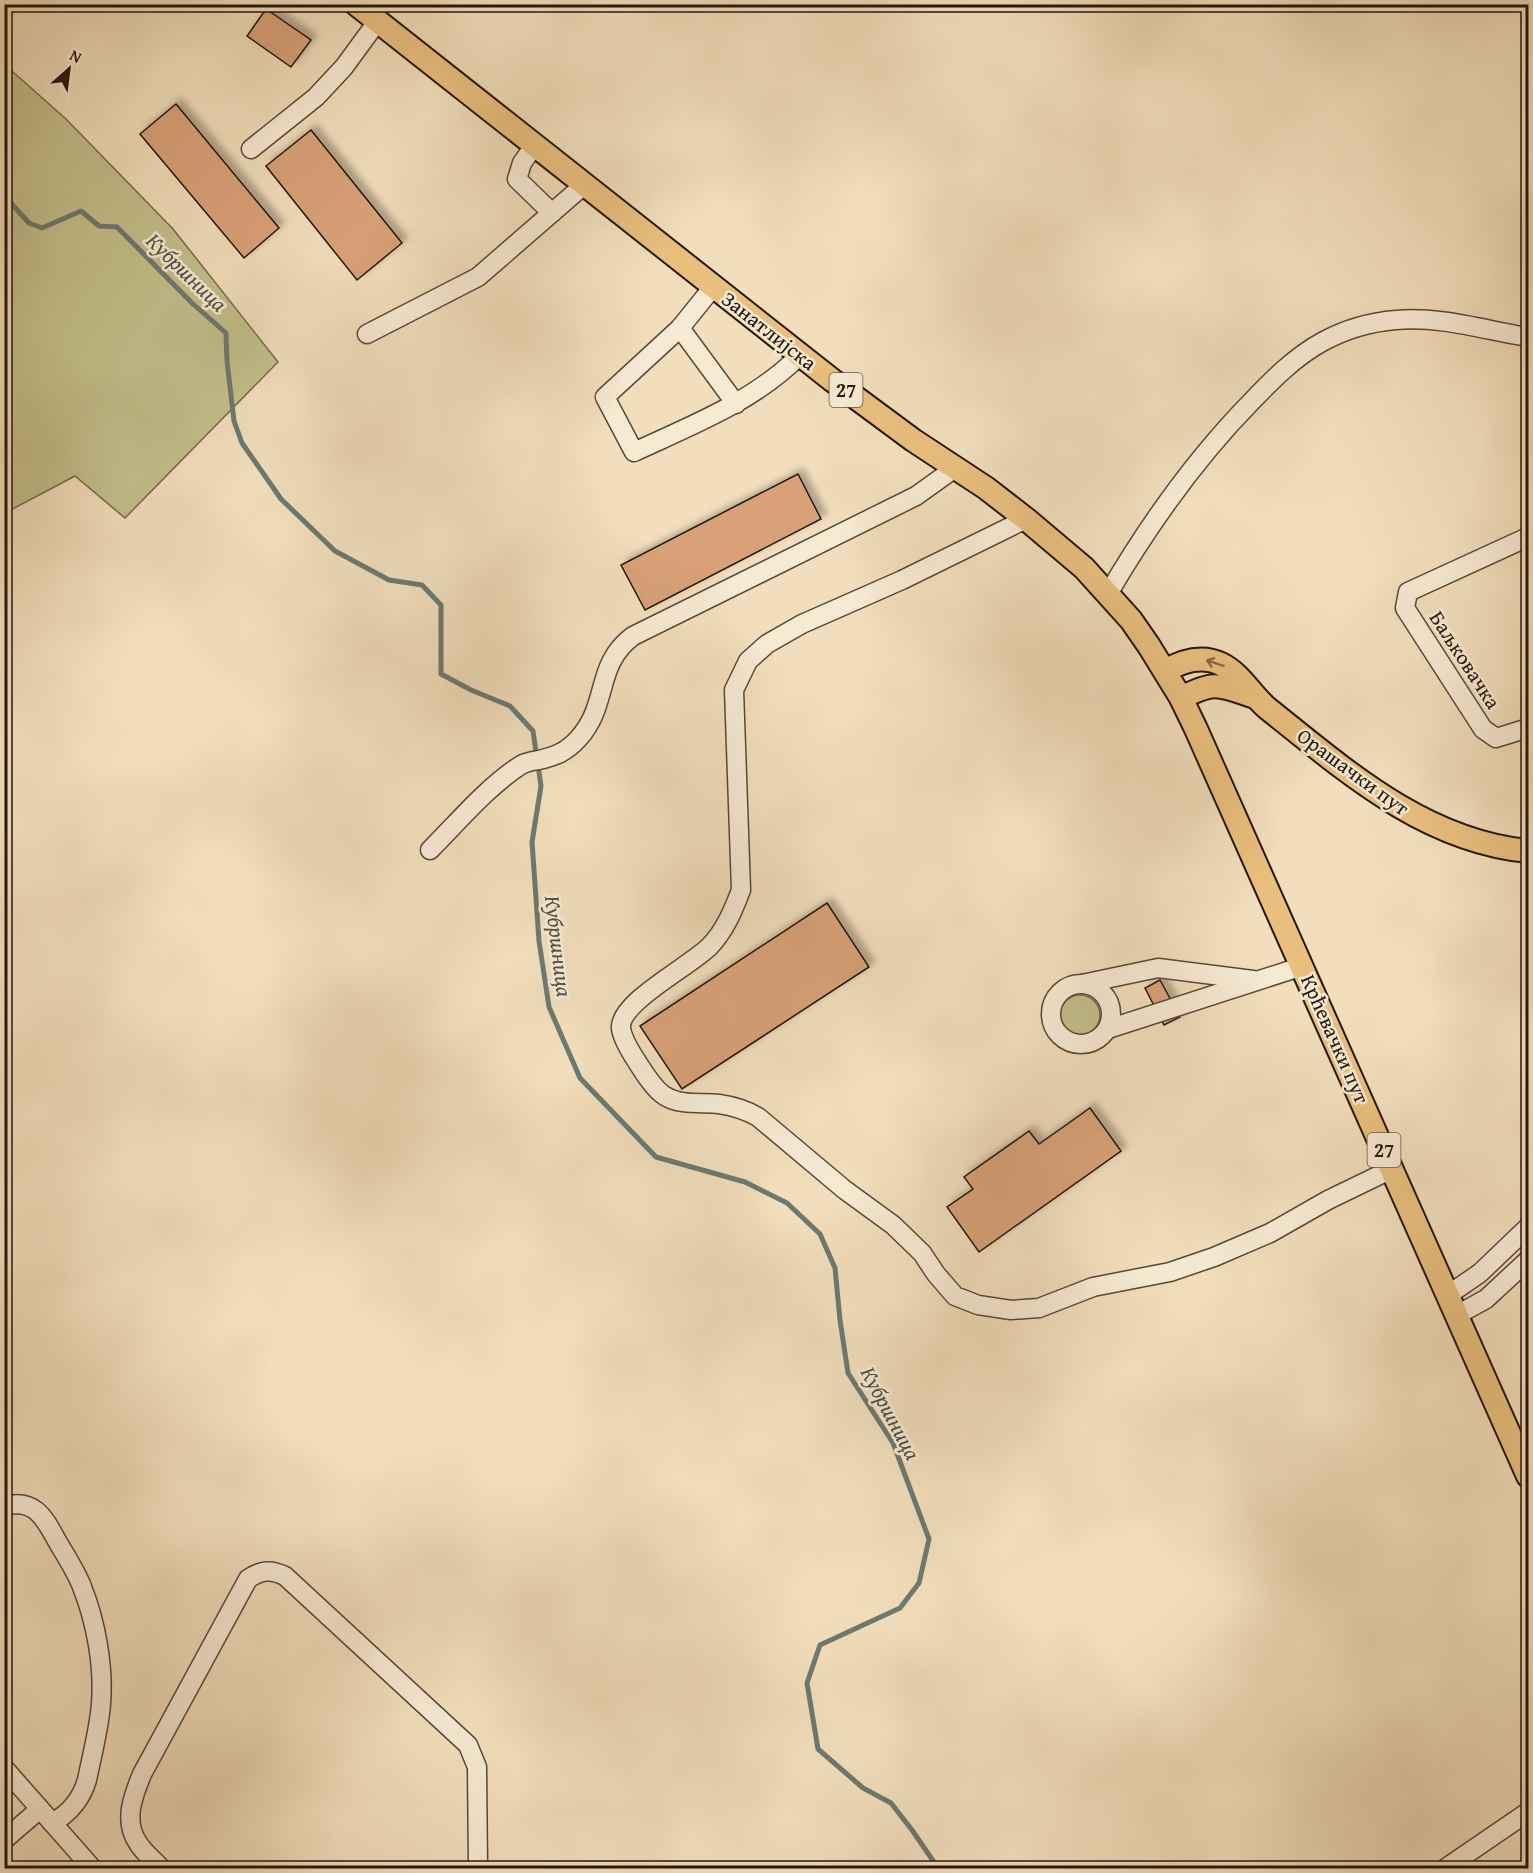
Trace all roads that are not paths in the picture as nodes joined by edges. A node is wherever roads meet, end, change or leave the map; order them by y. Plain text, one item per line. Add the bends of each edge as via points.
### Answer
1 (356, 4) edge
2 (377, 22) junction
3 (534, 146) junction
4 (251, 148) dead end
5 (584, 185) junction
6 (552, 213) junction
7 (713, 286) junction
8 (681, 328) junction
9 (367, 334) dead end
10 (1522, 336) dead end
11 (800, 355) junction
12 (736, 404) junction
13 (955, 468) junction
14 (1026, 519) junction
15 (1528, 537) edge
16 (1108, 594) junction
17 (1165, 671) junction
18 (1254, 697) junction
19 (1181, 698) junction
20 (1528, 728) edge
21 (430, 850) dead end
22 (1528, 851) edge
23 (1303, 966) junction
24 (1258, 981) junction
25 (1080, 984) junction
26 (1108, 1029) junction
27 (1392, 1169) junction
28 (1528, 1227) edge
29 (1528, 1260) edge
30 (1453, 1305) junction
31 (1528, 1476) edge
32 (4, 1506) edge
33 (4, 1768) edge
34 (40, 1809) junction
35 (1528, 1812) edge
36 (52, 1823) junction
37 (4, 1840) edge
38 (92, 1869) edge
39 (161, 1869) edge
40 (478, 1869) edge
41 (1446, 1869) edge

1 - 2 main road, Занатлијска / 27
2 - 3 main road, Занатлијска / 27
2 - 4 street via 316,97
3 - 5 main road, Занатлијска / 27
3 - 6 street via 517,179
5 - 6 street
5 - 7 main road, Занатлијска / 27
6 - 9 street via 478,277
7 - 8 street
7 - 11 main road, Занатлијска / 27
8 - 12 street
8 - 12 street via 605,397 634,452
10 - 16 street via 1441,321 1397,320 1357,327 1323,342 1292,363 1262,391 1206,452 1153,520
11 - 12 street via 783,372
11 - 13 main road, Занатлијска / 27
13 - 14 main road, Занатлијска / 27
13 - 21 street via 916,496 633,636 618,649 608,666 599,703 588,727 575,742 560,755 523,764 489,791
14 - 16 main road, Занатлијска / 27
14 - 27 street via 802,624 767,644 748,661 734,690 741,890 729,921 710,947 636,1001 625,1014 620,1027 627,1047 664,1096 688,1103 745,1109 758,1117 892,1225 922,1253 955,1296 978,1305 1011,1310 1039,1308 1093,1287 1170,1272 1270,1233
15 - 20 street, Баљковачка via 1408,592 1405,608 1483,729 1496,738
16 - 17 main road, Занатлијска / 27
18 -> 17 main road via 1232,670 1209,660 1180,663
17 - 19 main road, Крћевачки пут / 27
18 - 19 main road via 1222,686 1207,686
18 - 22 main road, Орашачки пут via 1367,786 1408,813 1470,839
19 - 23 main road, Крћевачки пут / 27
23 - 24 street
23 - 27 main road, Крћевачки пут / 27
24 - 25 street via 1158,968
24 - 26 street
25 - 26 street via 1100,990 1107,998 1112,1018
25 - 26 street via 1070,986 1054,1000 1054,1028 1076,1044 1095,1042
27 - 30 main road, Крћевачки пут / 27
28 - 30 street
29 - 30 street via 1486,1299
30 - 31 main road, Крћевачки пут / 27
32 - 36 street via 27,1506 47,1522 82,1585 98,1652 101,1704 87,1780 74,1807
33 - 34 street
34 - 36 street
34 - 37 street
35 - 41 street
36 - 38 street
39 - 40 street via 131,1830 131,1803 142,1774 248,1579 270,1571 285,1576 468,1745 477,1767

